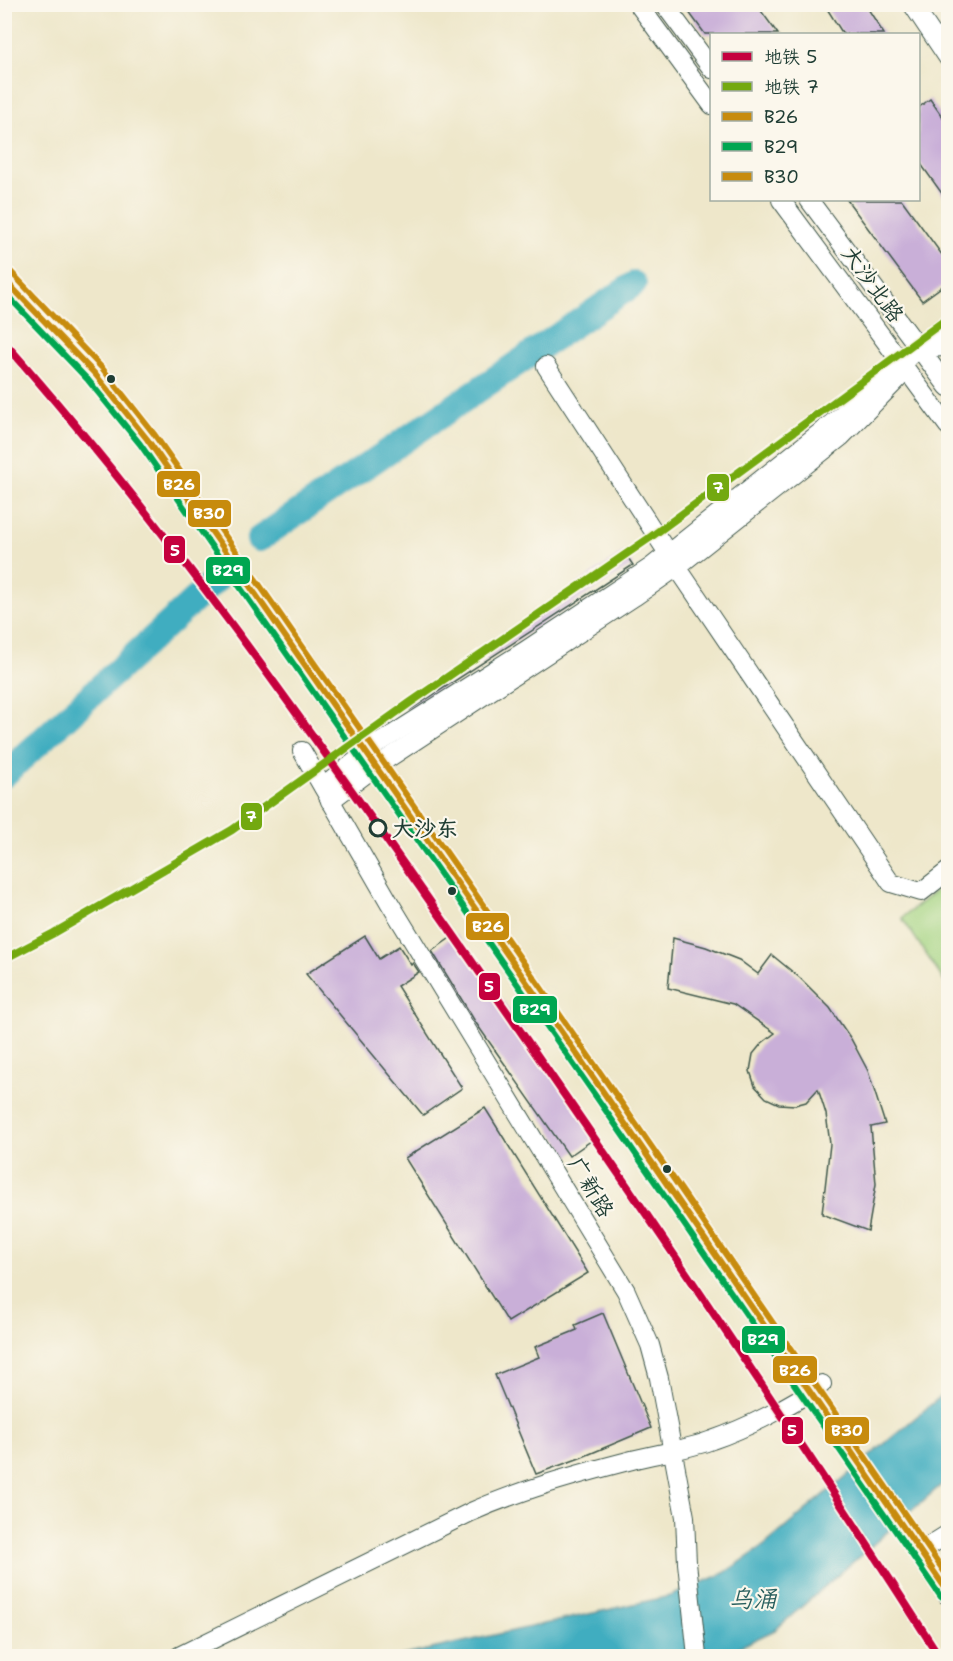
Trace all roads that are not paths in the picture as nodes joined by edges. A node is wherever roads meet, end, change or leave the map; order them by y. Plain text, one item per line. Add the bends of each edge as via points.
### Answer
1 (638, 4) edge
2 (664, 4) edge
3 (912, 4) edge
4 (948, 58) edge
5 (710, 68) edge
6 (710, 104) edge
7 (782, 201) edge
8 (810, 201) edge
9 (4, 258) edge
10 (4, 278) edge
11 (948, 327) edge
12 (948, 347) edge
13 (919, 348) junction
14 (546, 366) dead end
15 (904, 367) junction
16 (948, 387) edge
17 (948, 426) edge
18 (673, 560) junction
19 (302, 751) dead end
20 (376, 756) junction
21 (327, 794) junction
22 (948, 871) edge
23 (816, 1388) junction
24 (673, 1452) junction
25 (911, 1527) junction
26 (940, 1539) edge
27 (948, 1567) edge
28 (948, 1592) edge
29 (179, 1656) edge
30 (697, 1656) edge

1 - 6 street
2 - 5 street
3 - 4 street
7 - 15 street, 大沙北路
8 - 13 street, 大沙北路
9 - 20 main road via 81,335 147,416 262,577
10 - 20 main road via 72,347 122,406
11 - 13 street
12 - 13 street
13 - 15 street
13 - 16 street, 大沙北路
14 - 18 street
15 - 17 street, 大沙北路
15 - 18 street via 841,437
18 - 20 street via 599,602
18 - 22 street via 891,883 921,892
19 - 21 street, 广新路
20 - 21 street
20 - 23 main road via 574,1024
21 - 24 street, 广新路 via 626,1291 650,1346
23 - 24 street via 713,1440
23 - 25 main road
24 - 29 street via 506,1497
24 - 30 street, 广新路 via 685,1517
25 - 26 main road
25 - 28 main road
26 - 27 main road

